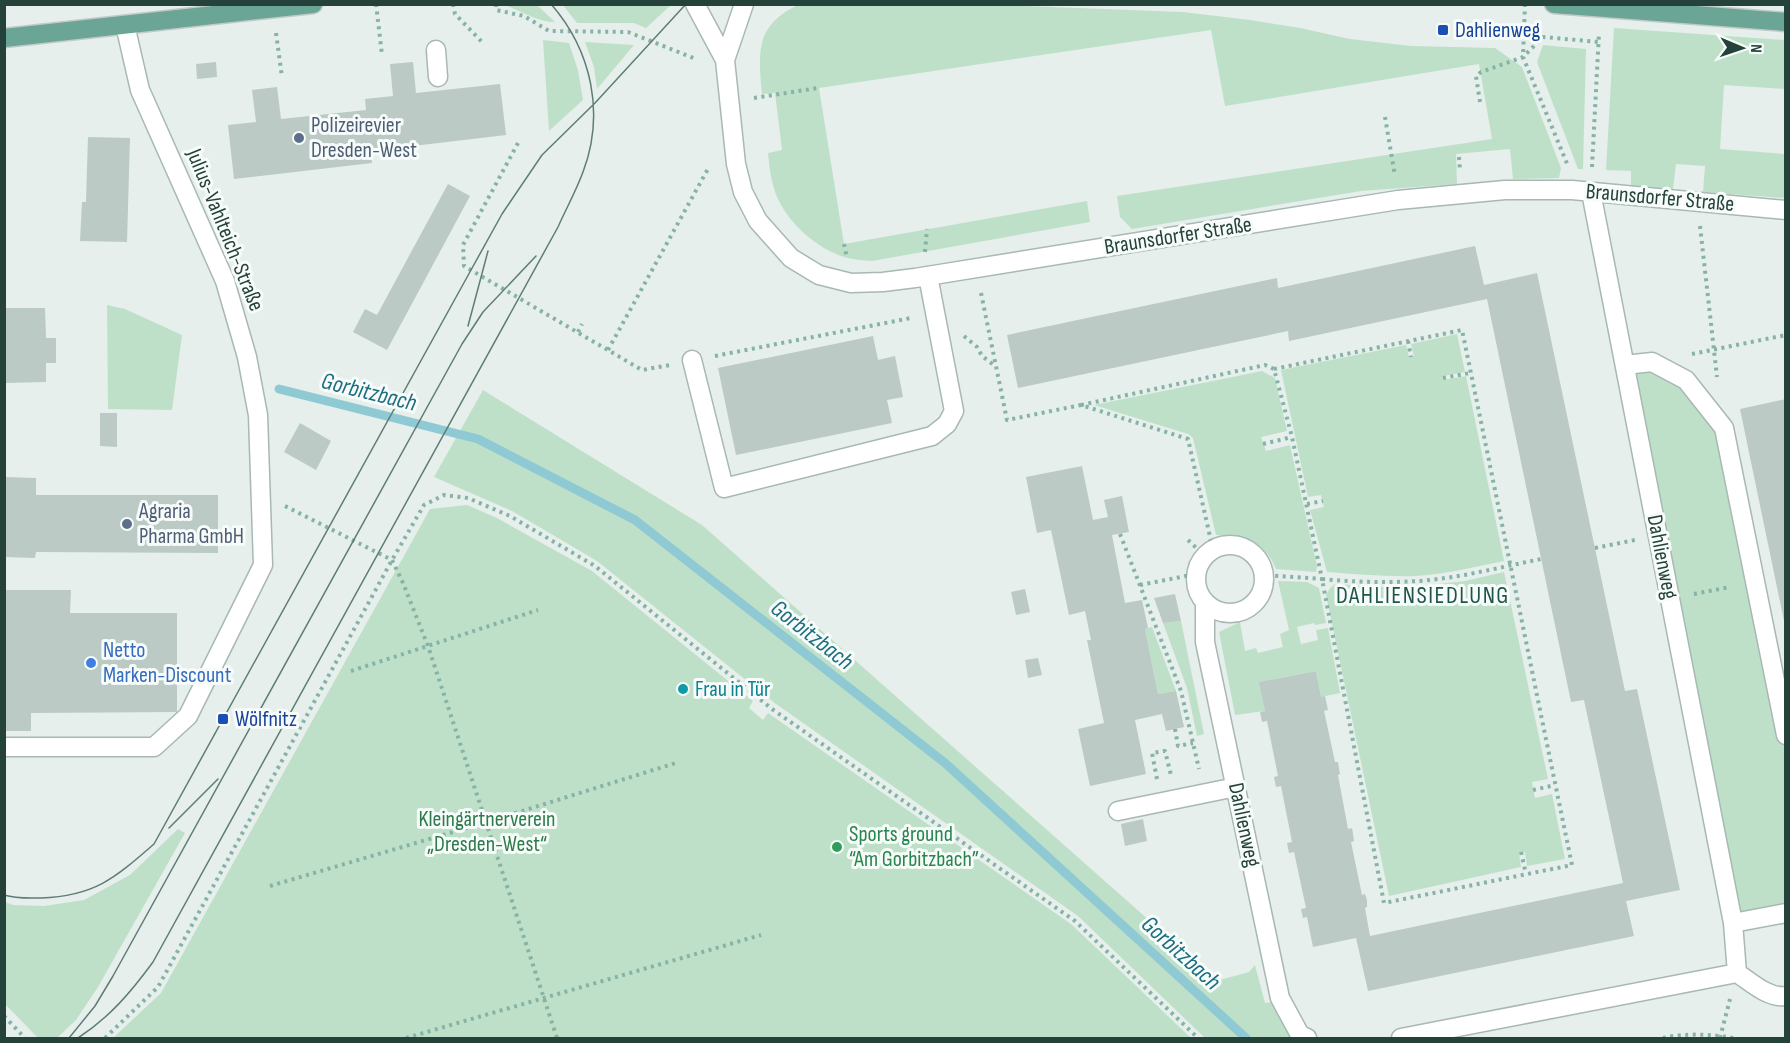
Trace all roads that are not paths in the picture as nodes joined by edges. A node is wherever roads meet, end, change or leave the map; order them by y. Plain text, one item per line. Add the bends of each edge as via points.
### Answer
1 (313, 4) edge
2 (695, 4) edge
3 (744, 4) edge
4 (1554, 4) edge
5 (1785, 22) edge
6 (125, 25) junction
7 (4, 38) edge
8 (436, 50) dead end
9 (726, 66) junction
10 (438, 77) dead end
11 (1591, 192) junction
12 (1785, 210) edge
13 (921, 277) junction
14 (692, 360) road end
15 (1625, 365) junction
16 (1205, 603) junction
17 (1785, 735) edge
18 (4, 747) edge
19 (1236, 787) junction
20 (1118, 811) dead end
21 (1785, 913) edge
22 (1733, 923) junction
23 (1737, 973) junction
24 (1785, 996) edge
25 (1443, 1035) edge
26 (1307, 1038) edge
27 (1401, 1038) edge

1 - 6 main road
2 - 9 street, Braunsdorfer Straße
3 - 9 street, Braunsdorfer Straße
4 - 5 main road
6 - 7 main road
6 - 18 street, Julius-Vahlteich-Straße via 140,90 225,281 247,357 258,415 263,565 188,716 154,747
8 - 10 street
9 - 13 street, Braunsdorfer Straße via 736,164 743,192 758,221 791,258 819,275 851,283
11 - 12 street, Braunsdorfer Straße
11 - 13 street, Braunsdorfer Straße via 1505,190 1398,200
11 - 15 street, Dahlienweg
13 - 14 street via 954,411 947,424 932,436 724,488
15 - 17 street via 1652,362 1686,380 1724,428
15 - 22 street, Dahlienweg
16 - 16 street, Dahlienweg via 1199,594 1196,574 1209,553 1222,546 1241,547 1256,558 1264,575 1264,586 1254,605 1234,614
16 - 19 street, Dahlienweg via 1206,642
19 - 20 street
19 - 26 street, Dahlienweg via 1280,998 1299,1035
21 - 22 street
22 - 23 street, Dahlienweg
23 - 24 street via 1767,993
23 - 25 street
25 - 27 street

